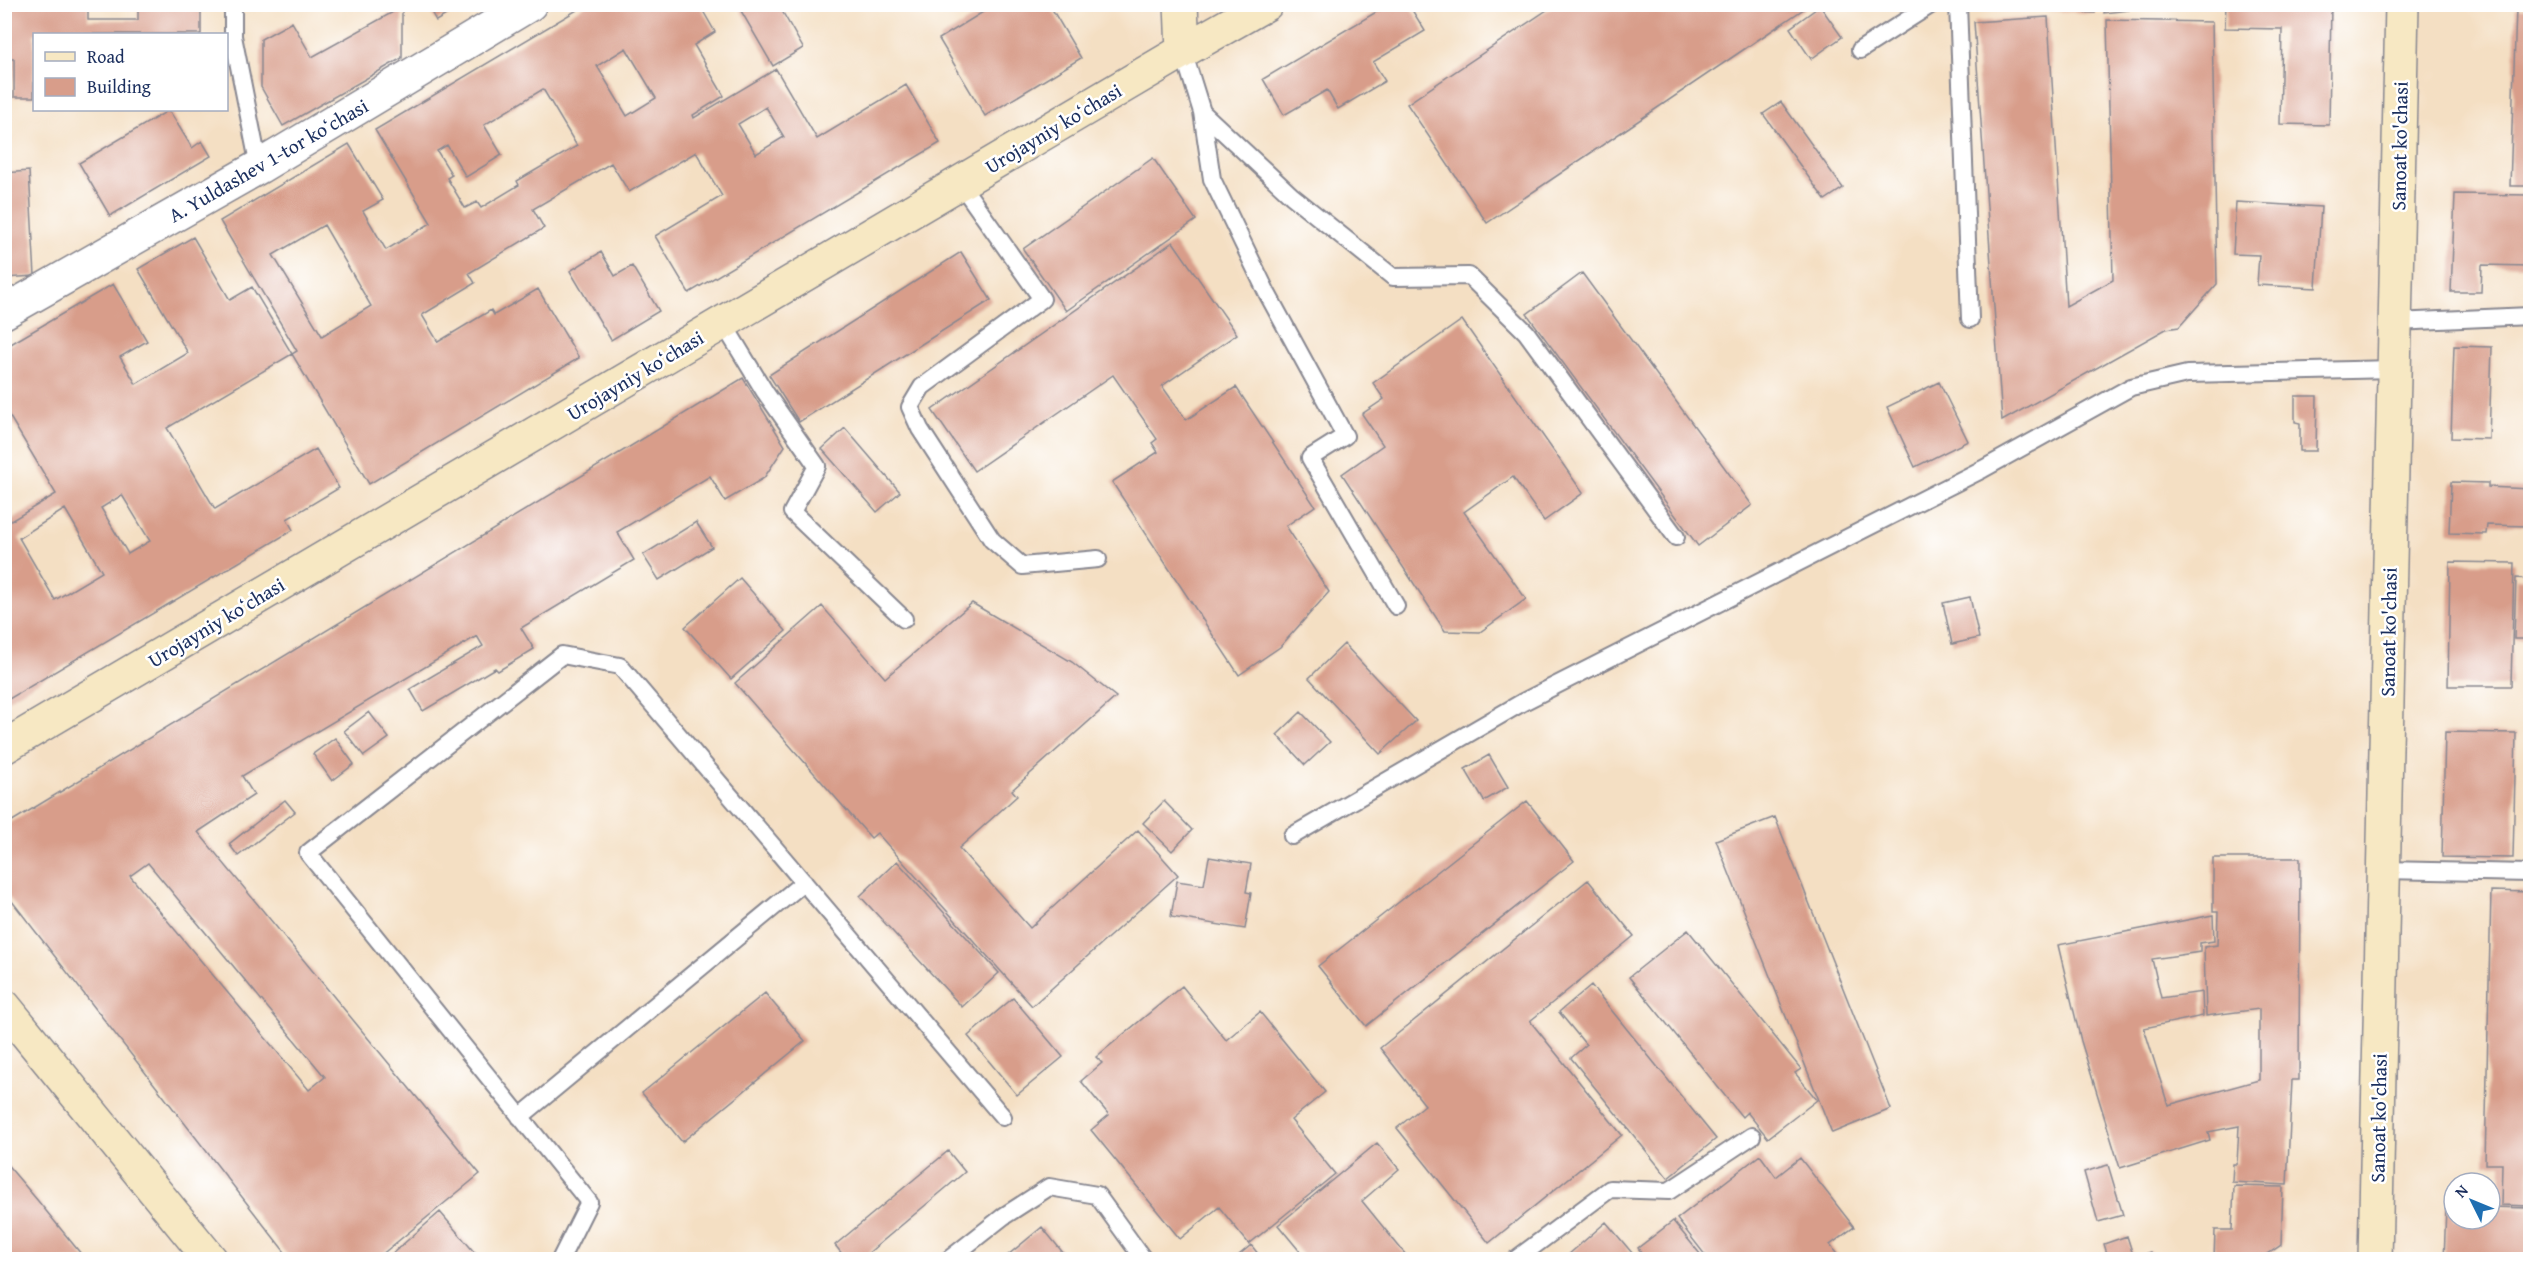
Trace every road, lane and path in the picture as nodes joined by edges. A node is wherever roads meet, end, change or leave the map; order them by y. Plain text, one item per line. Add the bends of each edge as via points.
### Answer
1 (233, 4) edge
2 (530, 4) edge
3 (1180, 4) edge
4 (1266, 4) edge
5 (1932, 4) edge
6 (1958, 4) edge
7 (2402, 4) edge
8 (1860, 50) dead end
9 (1183, 51) junction
10 (1202, 112) junction
11 (259, 167) junction
12 (960, 183) junction
13 (4, 312) edge
14 (2530, 316) edge
15 (1970, 319) dead end
16 (2395, 322) junction
17 (723, 323) junction
18 (2393, 369) junction
19 (1676, 537) dead end
20 (1098, 559) dead end
21 (1396, 606) dead end
22 (904, 619) dead end
23 (4, 747) edge
24 (1292, 837) dead end
25 (2384, 870) junction
26 (2530, 873) edge
27 (804, 882) junction
28 (4, 1006) edge
29 (520, 1116) junction
30 (1003, 1117) dead end
31 (1752, 1136) dead end
32 (211, 1260) edge
33 (560, 1260) edge
34 (948, 1260) edge
35 (1144, 1260) edge
36 (1515, 1260) edge
37 (2375, 1260) edge

1 - 11 lane via 233,36
2 - 11 street, A. Yuldashev 1-tor koʻchasi
3 - 9 main road
4 - 9 main road, Urоjayniy koʻchasi
5 - 8 lane
6 - 15 lane
7 - 16 main road, Sanoat ko'chasi
9 - 10 lane
9 - 12 main road, Urоjayniy koʻchasi
10 - 19 lane via 1292,196 1393,277 1469,276 1526,332
10 - 21 lane via 1212,179 1267,293 1345,436 1310,458
11 - 13 street, A. Yuldashev 1-tor koʻchasi
12 - 17 main road, Urоjayniy koʻchasi
12 - 20 lane via 1042,299 922,387 910,407 920,429 992,540 1022,566
14 - 16 lane
16 - 18 main road, Sanoat ko'chasi
17 - 22 lane via 817,466 792,512
17 - 23 main road, Urоjayniy koʻchasi
18 - 24 lane via 2187,374 2131,387 1983,469 1522,702
18 - 25 main road, Sanoat ko'chasi
25 - 26 lane
25 - 37 main road, Sanoat ko'chasi
27 - 29 lane
27 - 29 lane via 620,666 562,655 308,853
27 - 30 lane
28 - 32 main road
29 - 33 lane via 589,1202
31 - 36 lane via 1669,1191 1610,1189
34 - 35 lane via 1049,1187 1097,1195

